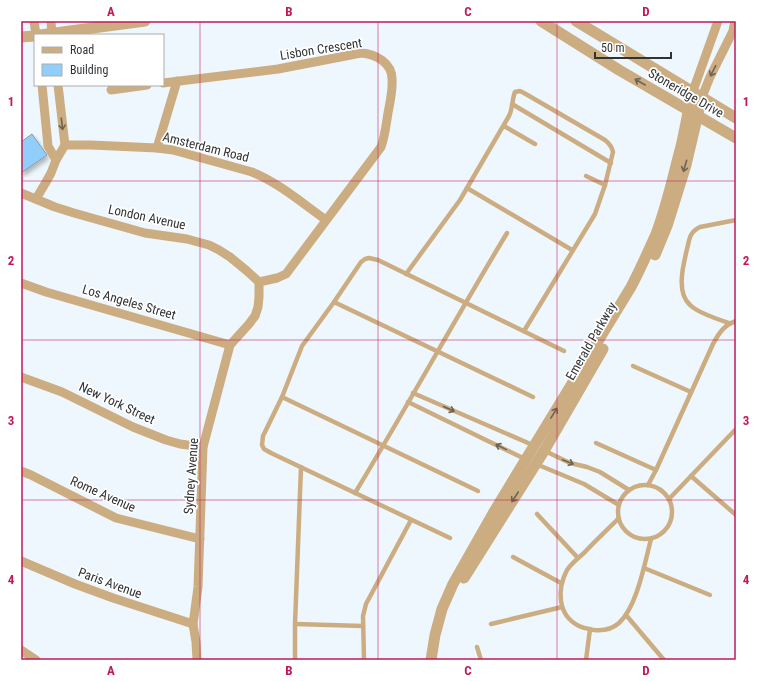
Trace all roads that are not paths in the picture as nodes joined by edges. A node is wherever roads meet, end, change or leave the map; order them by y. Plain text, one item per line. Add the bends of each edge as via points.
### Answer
1 (34, 21) edge
2 (51, 21) edge
3 (145, 21) edge
4 (541, 21) edge
5 (576, 21) edge
6 (718, 21) edge
7 (735, 21) edge
8 (35, 34) edge
9 (52, 34) edge
10 (34, 35) edge
11 (21, 37) edge
12 (177, 81) junction
13 (164, 83) edge
14 (42, 86) edge
15 (58, 86) edge
16 (139, 86) edge
17 (111, 90) dead end
18 (697, 94) junction
19 (512, 104) junction
20 (692, 112) junction
21 (736, 118) edge
22 (504, 126) junction
23 (736, 138) edge
24 (535, 144) dead end
25 (65, 145) junction
26 (157, 148) junction
27 (56, 160) junction
28 (611, 163) junction
29 (586, 176) dead end
30 (605, 185) junction
31 (467, 188) junction
32 (21, 192) edge
33 (36, 199) junction
34 (326, 220) junction
35 (736, 220) edge
36 (507, 234) dead end
37 (572, 250) junction
38 (406, 274) junction
39 (259, 282) junction
40 (21, 284) edge
41 (334, 302) junction
42 (465, 303) junction
43 (736, 321) edge
44 (729, 323) junction
45 (524, 331) junction
46 (230, 345) junction
47 (438, 351) junction
48 (564, 351) dead end
49 (633, 366) dead end
50 (21, 377) edge
51 (691, 392) junction
52 (414, 393) junction
53 (282, 397) junction
54 (533, 397) dead end
55 (408, 402) junction
56 (736, 429) edge
57 (596, 443) dead end
58 (383, 446) junction
59 (534, 446) junction
60 (203, 447) junction
61 (544, 451) junction
62 (526, 459) junction
63 (536, 464) junction
64 (301, 467) junction
65 (656, 470) junction
66 (21, 472) edge
67 (691, 476) junction
68 (648, 485) junction
69 (629, 490) junction
70 (478, 491) dead end
71 (355, 493) junction
72 (669, 499) junction
73 (619, 505) junction
74 (537, 514) dead end
75 (736, 515) edge
76 (619, 518) junction
77 (411, 520) junction
78 (200, 538) junction
79 (450, 538) dead end
80 (652, 539) junction
81 (514, 557) dead end
82 (578, 558) junction
83 (21, 561) edge
84 (644, 568) junction
85 (561, 583) junction
86 (710, 595) dead end
87 (562, 607) junction
88 (626, 615) junction
89 (193, 624) junction
90 (295, 624) junction
91 (491, 624) dead end
92 (363, 626) junction
93 (590, 629) junction
94 (477, 647) dead end
95 (21, 650) edge
96 (36, 660) edge
97 (197, 660) edge
98 (295, 660) edge
99 (364, 660) edge
100 (431, 660) edge
101 (438, 660) edge
102 (481, 660) edge
103 (586, 660) edge
104 (664, 660) edge

1 - 8 street
2 - 9 street
3 - 9 street
20 -> 4 street, Stoneridge Drive
5 - 18 street, Stoneridge Drive
6 - 18 street, Emerald Parkway
7 -> 18 street, Emerald Parkway via 733,31 710,77
10 - 11 street
12 - 13 street, Lisbon Crescent
12 - 26 street
12 - 34 street, Lisbon Crescent via 278,69 362,53 382,60 393,78 381,147
14 - 27 street via 48,146
15 -> 25 street
16 - 17 street
18 - 20 street, Emerald Parkway
18 - 21 street, Stoneridge Drive
19 - 22 lane
19 - 28 lane
19 - 28 lane via 515,92 520,91 605,140 612,148
20 - 23 street, Stoneridge Drive
59 -> 20 street, Emerald Parkway via 616,314 646,257 659,225
20 -> 61 street, Emerald Parkway via 686,165 664,235 637,289
22 - 24 lane
22 - 31 lane
25 - 26 street, Amsterdam Road
25 - 27 street
26 - 34 street, Amsterdam Road via 184,153 260,175
27 - 33 street
28 - 30 lane
29 - 30 lane
30 - 37 lane via 595,214
31 - 37 lane
31 - 38 lane
32 - 33 street, London Avenue
33 - 39 street, London Avenue via 65,211 150,234 209,245 230,257
34 - 39 street, Lisbon Crescent via 286,274
35 - 44 lane via 695,230 690,235 682,272 682,291 691,306 706,315
36 - 42 lane
37 - 45 lane
38 - 41 lane via 373,258 365,259
38 - 42 lane
39 - 46 street, Sydney Avenue via 258,307 254,316
40 - 46 street, Los Angeles Street
41 - 47 lane
41 - 53 lane via 302,346
42 - 45 lane
42 - 47 lane
43 - 44 lane
44 - 51 lane via 713,344
45 - 48 lane
46 - 60 street, Sydney Avenue
47 - 52 lane
47 - 54 lane
49 - 51 lane
50 - 60 street, New York Street via 62,392 133,427 166,440
51 - 65 lane
52 - 55 lane
52 -> 59 lane
53 - 58 lane
53 - 64 lane via 263,436 262,445 271,453
55 - 58 lane
62 -> 55 lane
56 - 67 lane
57 - 65 lane
58 - 70 lane
58 - 71 lane
59 - 61 lane
59 - 62 street, Emerald Parkway
60 - 78 street, Sydney Avenue
61 - 63 street, Emerald Parkway
61 -> 69 lane via 570,463 600,472
62 - 63 lane
62 - 100 street, Emerald Parkway via 448,593 435,635
63 - 73 lane via 584,484
63 -> 101 street, Emerald Parkway via 453,597 440,636
64 - 71 lane
64 - 90 lane
65 - 68 lane
66 - 78 street, Rome Avenue via 116,518
67 - 72 lane
67 - 75 lane
68 - 69 lane
68 - 72 lane via 662,490
69 - 73 lane
71 - 77 lane
72 - 80 lane via 673,513 671,522 667,529
73 - 76 lane
74 - 82 lane
76 - 80 lane via 625,531 633,537
76 - 82 lane
77 - 79 lane
77 - 92 lane via 366,604
78 - 89 street, Sydney Avenue
80 - 84 lane
81 - 85 lane
82 - 85 lane via 568,569
83 - 89 street, Paris Avenue via 113,598
84 - 86 lane
84 - 88 lane
85 - 87 lane
87 - 91 lane
87 - 93 lane via 572,622 579,627
88 - 93 lane via 610,630
88 - 104 lane
89 - 97 street, Sydney Avenue
90 - 92 lane
90 - 98 lane
92 - 99 lane
93 - 103 lane
94 - 102 lane
95 - 96 street

